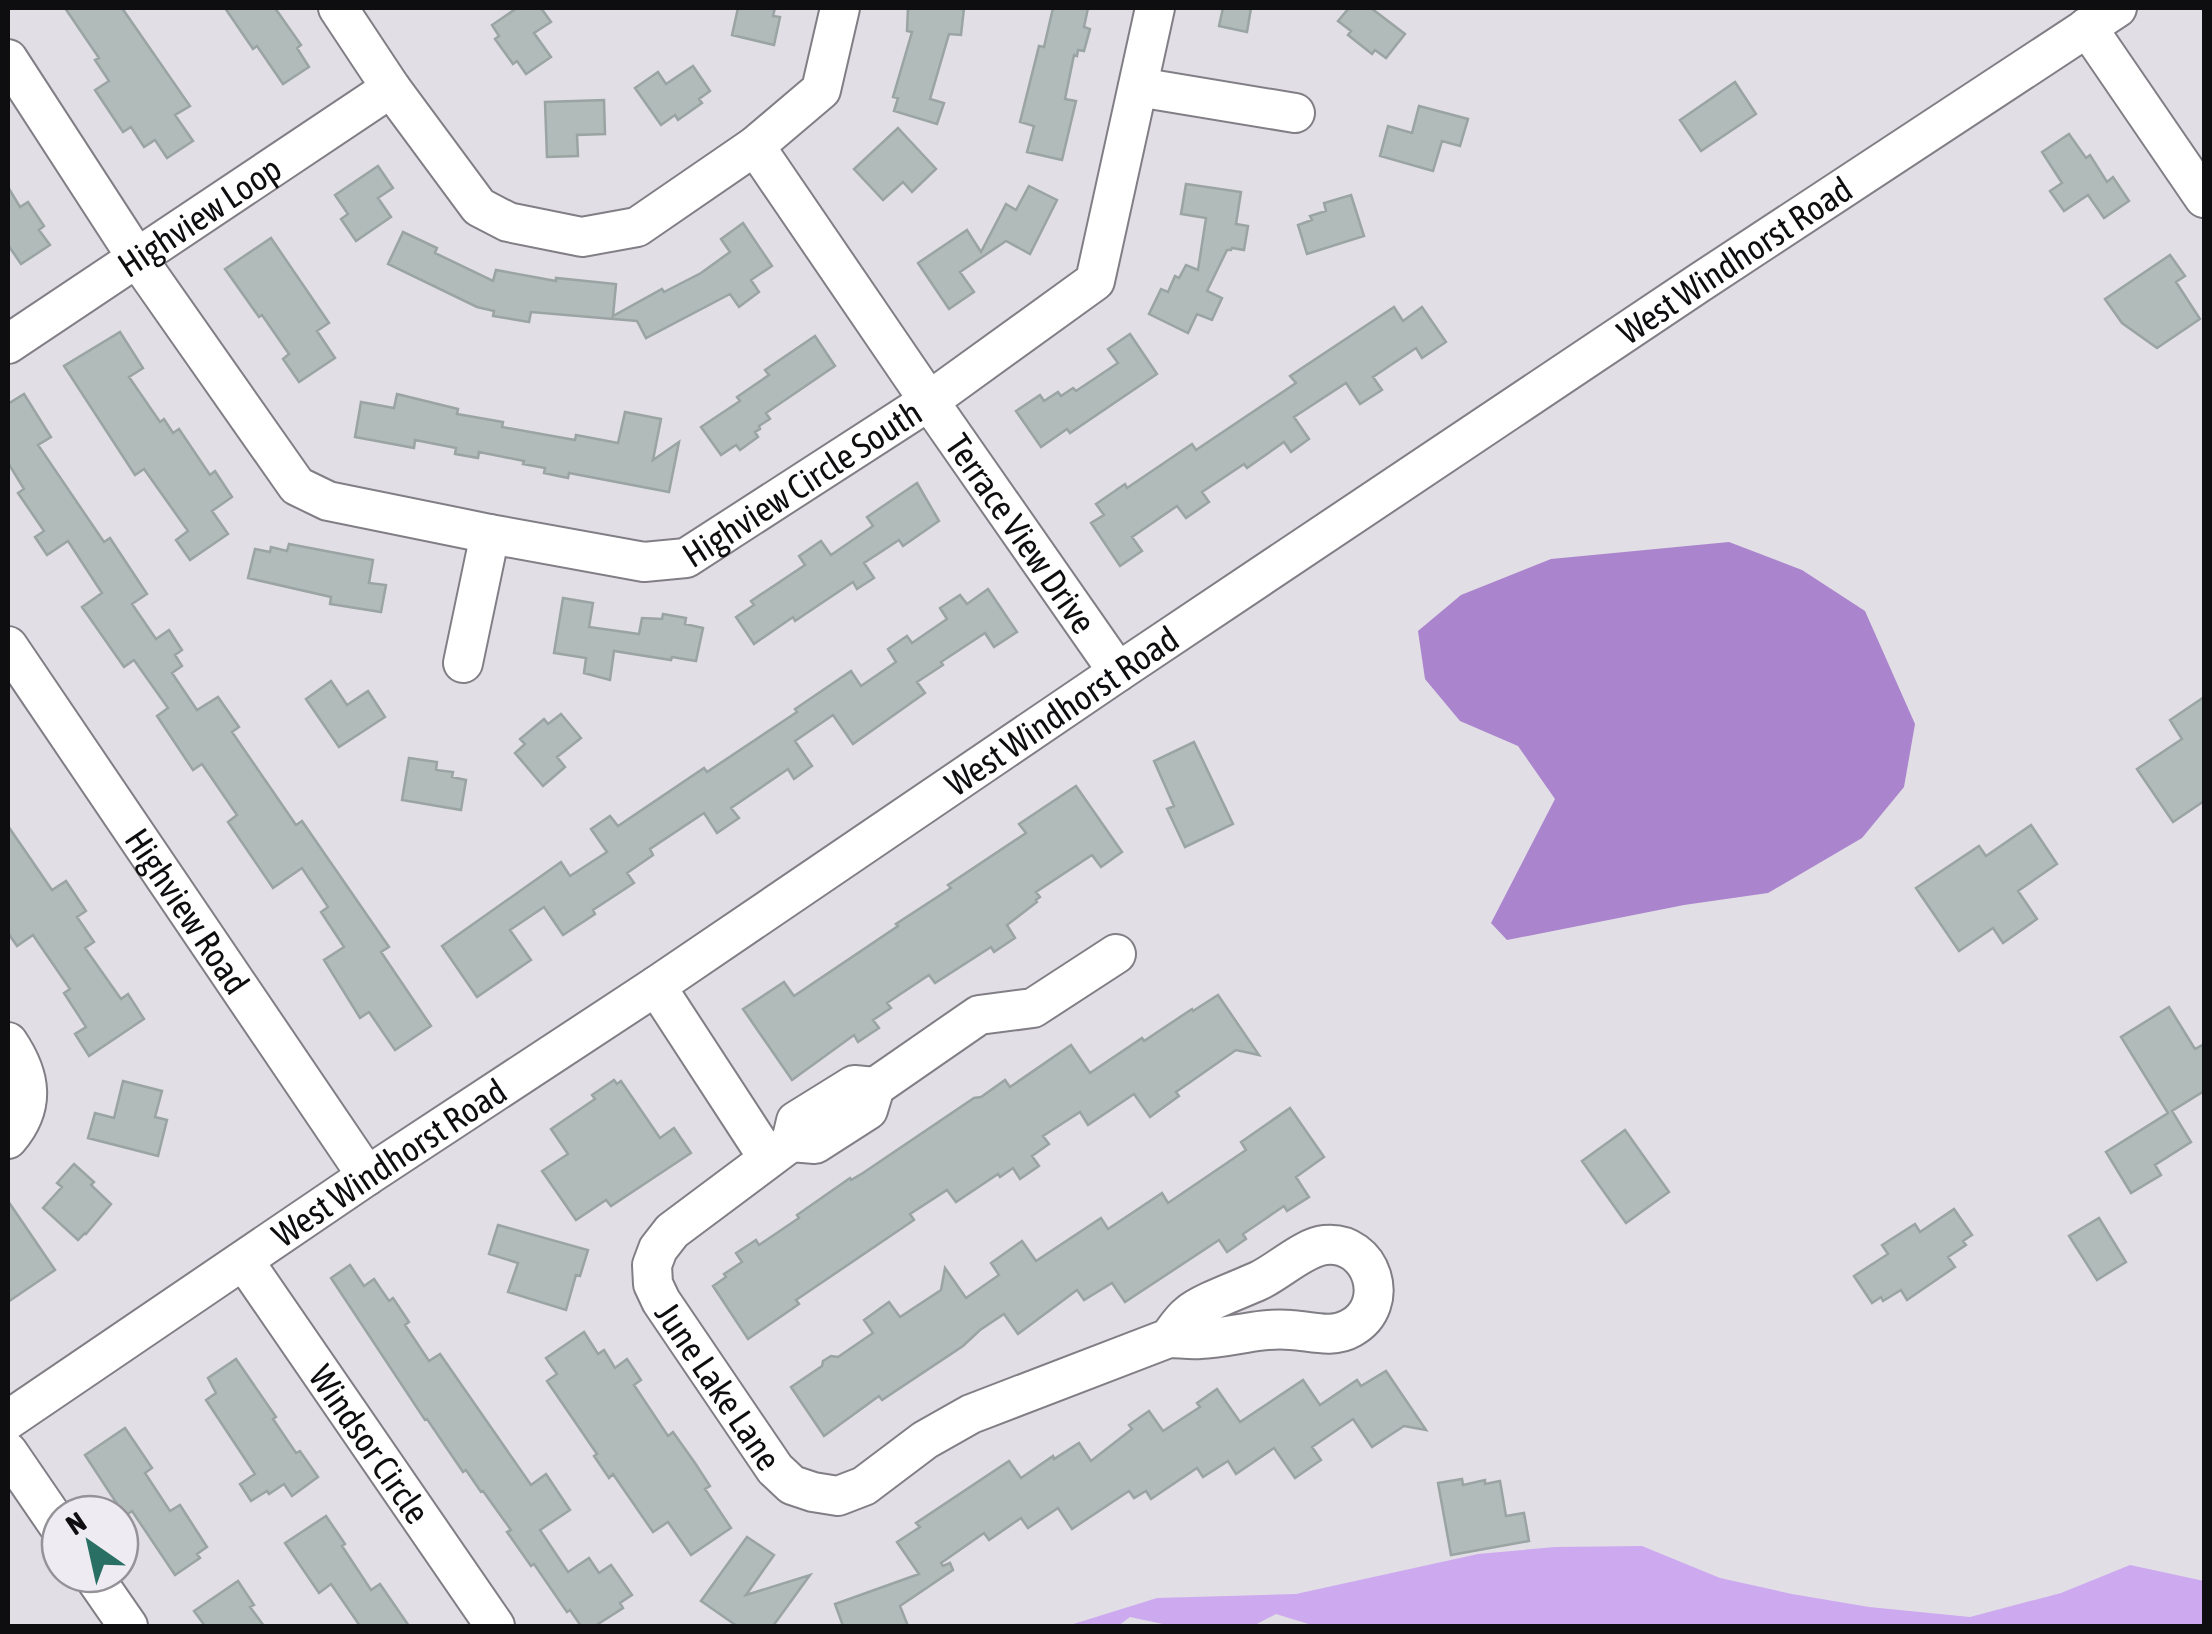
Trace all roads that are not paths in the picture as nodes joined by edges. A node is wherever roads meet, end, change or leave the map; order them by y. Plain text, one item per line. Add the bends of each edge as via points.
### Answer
1 (338, 8) edge
2 (840, 8) edge
3 (1155, 8) edge
4 (2102, 17) edge
5 (8, 59) edge
6 (1138, 86) junction
7 (392, 88) junction
8 (1295, 113) dead end
9 (756, 146) junction
10 (2204, 198) edge
11 (137, 258) junction
12 (8, 344) edge
13 (929, 400) junction
14 (490, 534) junction
15 (8, 646) edge
16 (463, 663) dead end
17 (1118, 672) junction
18 (1116, 954) dead end
19 (656, 986) junction
20 (8, 1042) edge
21 (8, 1139) edge
22 (779, 1150) junction
23 (367, 1176) junction
24 (244, 1261) junction
25 (1169, 1338) junction
26 (8, 1420) edge
27 (8, 1452) edge
28 (40, 1499) edge
29 (106, 1594) edge
30 (128, 1626) edge
31 (494, 1626) edge

1 - 7 street
2 - 9 street via 820,90
3 - 6 street, Highview Circle South
4 - 10 street
4 - 17 street, West Windhorst Road
5 - 11 street, Highview Circle South
6 - 8 street
6 - 13 street, Highview Circle South via 1096,281
7 - 9 street via 479,208 508,222 582,237 637,226
7 - 11 street, Highview Loop
9 - 13 street, Terrace View Drive
11 - 12 street, Highview Loop
11 - 14 street, Highview Circle South via 297,486 328,500
13 - 14 street, Highview Circle South via 686,558 644,562
13 - 17 street, Terrace View Drive
14 - 16 street
15 - 23 street, Highview Road
17 - 19 street, West Windhorst Road
18 - 22 street, June Lake Lane via 1033,1008 979,1015 875,1088 854,1085 796,1121
19 - 22 street
19 - 23 street, West Windhorst Road
20 - 21 street via 27,1084 26,1106
22 - 25 street, June Lake Lane via 672,1231 652,1265 661,1301 775,1470 792,1485 838,1496 864,1486 971,1414
23 - 24 street, West Windhorst Road
24 - 26 street, West Windhorst Road
24 - 31 street, Windsor Circle
25 - 25 street, June Lake Lane via 1347,1330 1368,1312 1371,1271 1351,1250 1320,1245 1190,1313
27 - 28 street
29 - 30 street

